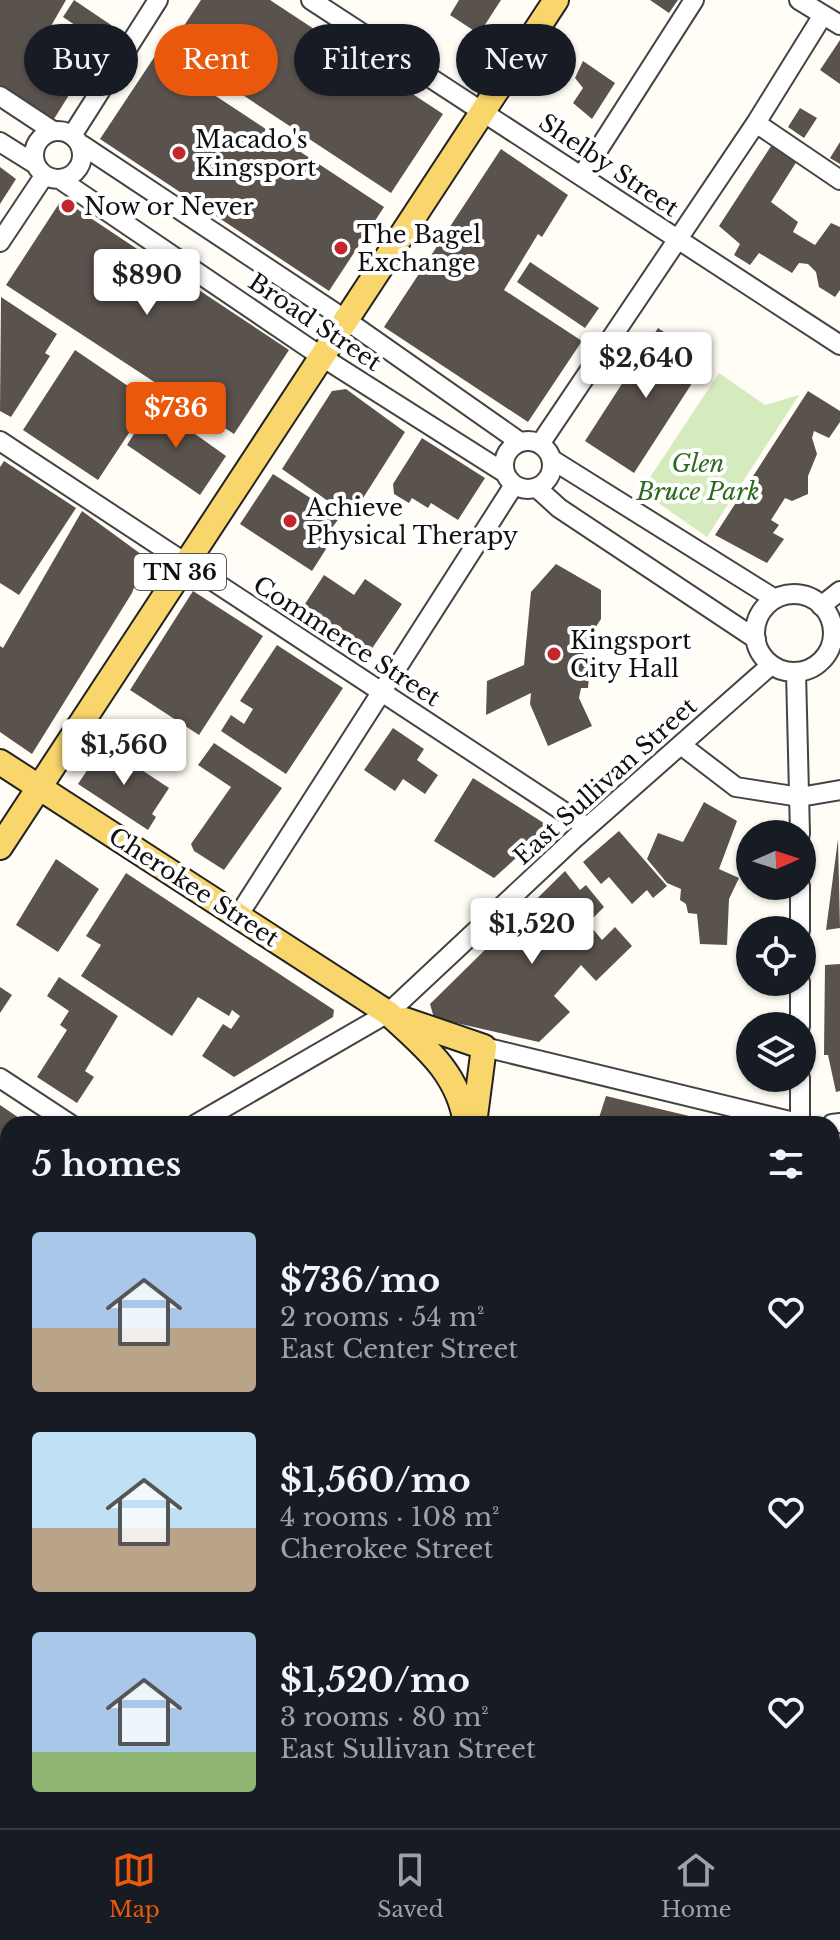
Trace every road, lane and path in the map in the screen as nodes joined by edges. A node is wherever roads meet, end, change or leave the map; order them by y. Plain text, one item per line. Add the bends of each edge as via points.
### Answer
1 (158, 0) edge
2 (311, 0) edge
3 (556, 0) edge
4 (694, 0) edge
5 (810, 5) edge
6 (840, 25) edge
7 (0, 96) edge
8 (484, 111) junction
9 (756, 123) junction
10 (53, 131) junction
11 (78, 140) junction
12 (0, 142) edge
13 (47, 174) junction
14 (582, 175) junction
15 (840, 180) edge
16 (678, 240) junction
17 (0, 242) edge
18 (346, 320) junction
19 (840, 345) edge
20 (322, 357) junction
21 (0, 441) edge
22 (520, 442) junction
23 (546, 452) junction
24 (510, 479) junction
25 (537, 488) junction
26 (186, 563) junction
27 (840, 591) edge
28 (775, 599) junction
29 (821, 606) junction
30 (836, 627) edge
31 (756, 639) junction
32 (823, 658) junction
33 (771, 665) junction
34 (840, 669) edge
35 (796, 672) junction
36 (380, 691) junction
37 (681, 745) junction
38 (0, 762) edge
39 (39, 787) junction
40 (840, 790) edge
41 (800, 797) junction
42 (800, 820) edge
43 (587, 827) junction
44 (0, 847) edge
45 (238, 916) junction
46 (388, 1013) junction
47 (484, 1047) junction
48 (0, 1078) edge
49 (800, 1092) edge
50 (58, 1116) edge
51 (210, 1116) edge
52 (465, 1116) edge
53 (475, 1116) edge
54 (768, 1116) edge
55 (801, 1116) edge

1 - 11 street
2 - 8 street, Shelby Street
3 - 8 main road, TN 36
4 - 14 street
5 - 6 street
5 - 9 street
7 - 10 street
8 - 14 street, Shelby Street
8 - 18 main road, TN 36
9 - 15 street
9 - 16 street
10 - 11 street
10 - 13 street via 34,155
11 - 13 street via 83,155 70,176
11 - 18 street, Broad Street
12 - 13 street, Broad Street
13 - 17 street
13 - 20 street, Broad Street
14 - 16 street, Shelby Street
16 - 19 street, Shelby Street
16 - 23 street
18 - 20 main road, TN 36
18 - 22 street, Broad Street
20 - 24 street, Broad Street
20 - 26 main road, TN 36
21 - 26 street, Commerce Street
22 - 23 street
22 - 24 street via 505,457
23 - 25 street via 549,478
23 - 28 street
24 - 25 street
24 - 36 street
25 - 31 street
26 - 36 street, Commerce Street
26 - 39 main road, TN 36
27 - 29 street
28 - 29 street via 799,595
28 - 31 street via 759,616
29 - 30 street
30 - 32 street
31 - 33 street
32 - 34 street
32 - 35 street
33 - 35 street
33 - 37 street, East Sullivan Street
35 - 41 street
36 - 43 street, Commerce Street
36 - 45 street
37 - 41 street via 736,787
37 - 43 street, East Sullivan Street
38 - 39 main road, Cherokee Street
39 - 44 main road, TN 36
39 - 45 main road, Cherokee Street
40 - 41 street
41 - 42 street
43 - 46 street, East Sullivan Street
45 - 46 main road, Cherokee Street
46 - 47 main road
46 - 51 street, East Sullivan Street
46 - 52 main road via 450,1075
47 - 53 main road
47 - 54 street
48 - 50 street
49 - 55 street

